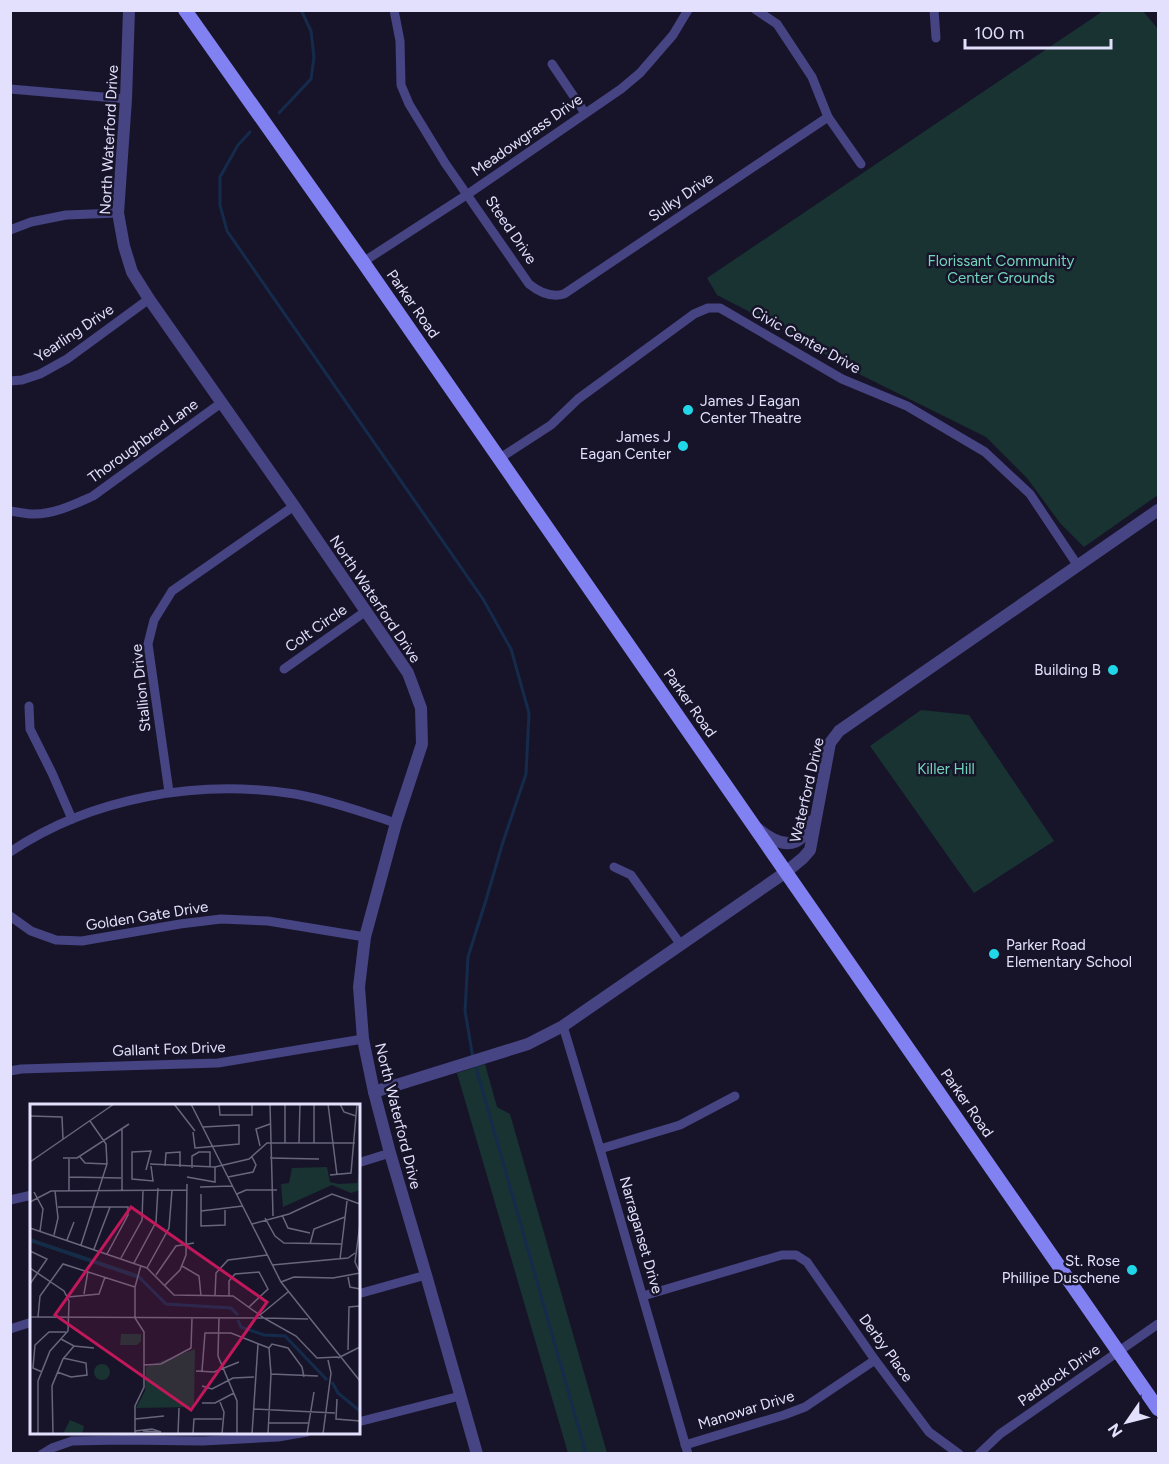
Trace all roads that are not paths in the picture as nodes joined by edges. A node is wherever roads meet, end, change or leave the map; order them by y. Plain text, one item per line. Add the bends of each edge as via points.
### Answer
1 (129, 10) edge
2 (394, 10) edge
3 (688, 10) edge
4 (756, 10) edge
5 (934, 10) edge
6 (188, 13) edge
7 (936, 38) dead end
8 (552, 64) dead end
9 (10, 89) edge
10 (126, 99) junction
11 (585, 113) junction
12 (828, 117) junction
13 (861, 164) dead end
14 (468, 194) junction
15 (118, 213) junction
16 (10, 230) edge
17 (363, 262) junction
18 (549, 295) joint
19 (149, 299) junction
20 (10, 381) edge
21 (221, 403) junction
22 (500, 458) junction
23 (294, 506) junction
24 (1158, 510) edge
25 (10, 511) edge
26 (1078, 566) junction
27 (366, 611) junction
28 (284, 669) dead end
29 (29, 706) dead end
30 (169, 792) junction
31 (816, 814) junction
32 (72, 819) junction
33 (396, 823) junction
34 (756, 827) junction
35 (10, 852) edge
36 (614, 867) dead end
37 (786, 872) junction
38 (10, 916) edge
39 (365, 937) junction
40 (681, 945) junction
41 (562, 1026) junction
42 (363, 1039) junction
43 (10, 1071) edge
44 (374, 1092) junction
45 (735, 1096) dead end
46 (600, 1149) junction
47 (390, 1153) junction
48 (360, 1162) edge
49 (30, 1195) edge
50 (10, 1200) edge
51 (426, 1275) junction
52 (360, 1293) edge
53 (643, 1296) junction
54 (30, 1323) edge
55 (1158, 1324) edge
56 (10, 1329) edge
57 (1119, 1352) junction
58 (875, 1360) junction
59 (460, 1396) junction
60 (1158, 1409) edge
61 (360, 1421) edge
62 (295, 1434) edge
63 (686, 1449) edge
64 (42, 1454) edge
65 (477, 1454) edge
66 (959, 1454) edge
67 (979, 1454) edge

1 - 10 street, North Waterford Drive
2 - 14 street, Steed Drive via 400,41 401,85 445,163
3 - 11 street, Meadowgrass Drive via 674,35 640,73
4 - 12 street via 777,24 812,77
5 - 7 street
6 - 17 main road, Parker Road
8 - 11 street
9 - 10 street
10 - 15 street, North Waterford Drive
11 - 14 street, Meadowgrass Drive
12 - 13 street
12 - 18 street, Sulky Drive via 564,294
14 - 17 street, Meadowgrass Drive
14 - 18 street, Steed Drive via 529,284
15 - 16 street via 66,215
15 - 19 street, North Waterford Drive via 132,272
17 - 22 main road, Parker Road
19 - 20 street, Yearling Drive via 67,359 40,374
19 - 21 street, North Waterford Drive
21 - 23 street, North Waterford Drive
21 - 25 street, Thoroughbred Lane via 93,496 51,512
22 - 26 street, Civic Center Drive via 550,425 578,399 694,314 720,308 845,381 907,406 985,452 1030,494
22 - 34 main road, Parker Road
23 - 27 street, North Waterford Drive
23 - 30 street, Stallion Drive via 172,591 154,620 148,644
24 - 26 street, Waterford Drive
26 - 31 street, Waterford Drive via 839,730 830,743
27 - 28 street, Colt Circle
27 - 33 street, North Waterford Drive via 408,673 421,708 422,744
29 - 32 street via 30,729
30 - 32 street
30 - 33 street via 211,789 295,794
31 - 34 street via 802,838 791,843 769,838
31 - 37 street, Waterford Drive via 810,849
32 - 35 street
33 - 39 street, North Waterford Drive
34 - 37 main road, Parker Road
36 - 40 street via 631,875
37 - 40 street, Waterford Drive
37 - 57 main road, Parker Road
38 - 39 street, Golden Gate Drive via 31,931 56,940 82,941 221,919 268,921
39 - 42 street, North Waterford Drive via 359,987
40 - 41 street, Waterford Drive
41 - 44 street, Waterford Drive via 528,1044
41 - 46 street, Narraganset Drive
42 - 43 street, Gallant Fox Drive via 218,1064
42 - 44 street, North Waterford Drive
44 - 47 street, North Waterford Drive
45 - 46 street via 680,1125
46 - 53 street, Narraganset Drive
47 - 48 street
47 - 51 street, North Waterford Drive
49 - 50 street
51 - 52 street
51 - 59 street, North Waterford Drive
53 - 58 street, Derby Place via 782,1255 796,1255 807,1262
53 - 63 street, Narraganset Drive
54 - 56 street
55 - 57 street, Paddock Drive
57 - 60 main road, Parker Road
57 - 67 street, Paddock Drive via 1000,1434
58 - 63 street, Manowar Drive via 805,1407
58 - 66 street, Derby Place via 929,1432
59 - 61 street
59 - 65 street, North Waterford Drive
62 - 64 street via 202,1441 72,1441

